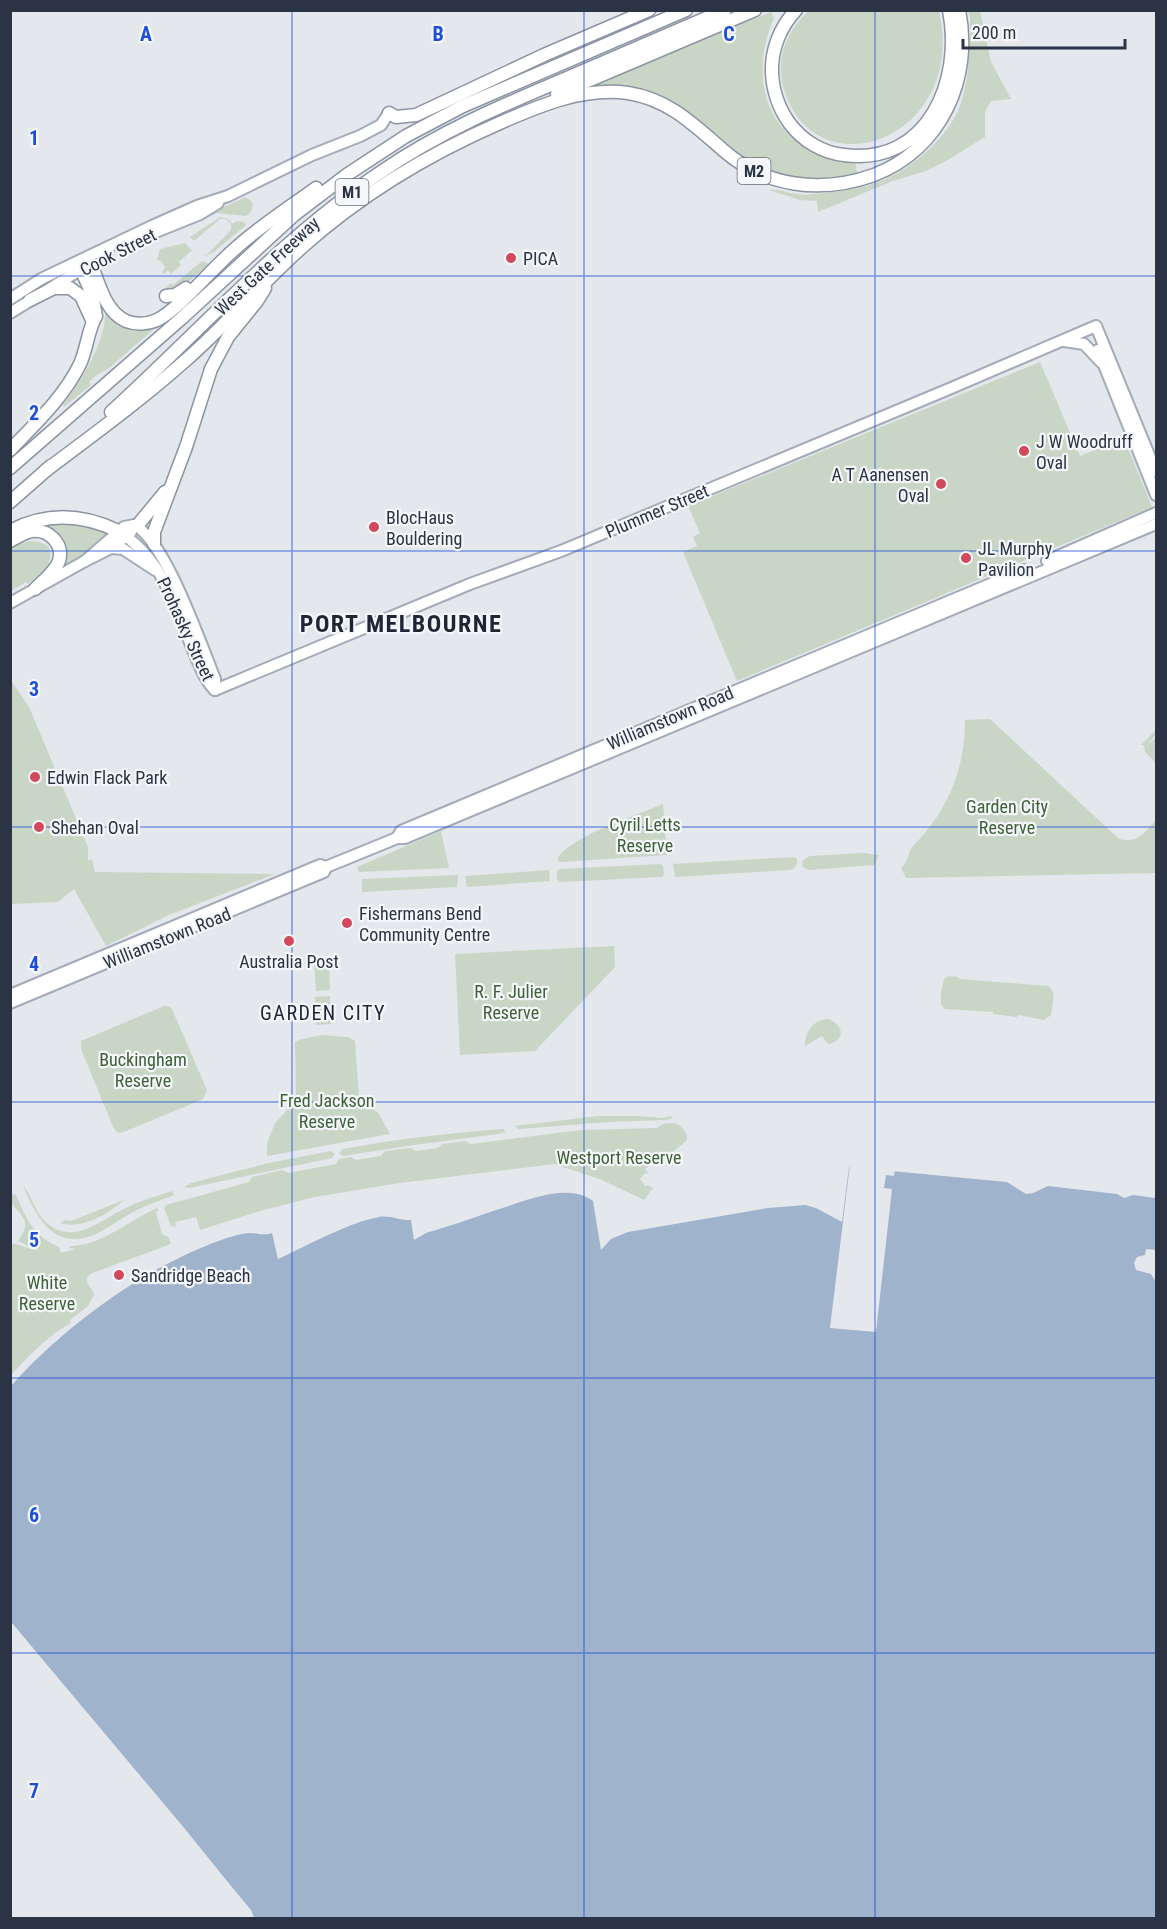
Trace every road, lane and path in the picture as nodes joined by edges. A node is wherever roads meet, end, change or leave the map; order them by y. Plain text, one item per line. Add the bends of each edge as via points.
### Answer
1 (686, 10) edge
2 (725, 10) edge
3 (754, 10) edge
4 (796, 10) edge
5 (949, 10) edge
6 (959, 10) edge
7 (649, 11) edge
8 (389, 113) joint
9 (426, 124) junction
10 (461, 139) junction
11 (377, 154) junction
12 (223, 260) junction
13 (84, 263) junction
14 (270, 276) junction
15 (166, 296) dead end
16 (10, 299) edge
17 (30, 300) junction
18 (10, 313) edge
19 (93, 322) junction
20 (1093, 328) junction
21 (1063, 341) junction
22 (1105, 367) junction
23 (28, 430) junction
24 (1136, 434) junction
25 (10, 443) edge
26 (10, 450) edge
27 (10, 468) edge
28 (45, 471) junction
29 (177, 471) junction
30 (1156, 472) edge
31 (1156, 495) edge
32 (10, 502) edge
33 (1156, 513) edge
34 (1156, 524) edge
35 (137, 526) junction
36 (10, 531) edge
37 (123, 531) junction
38 (10, 541) edge
39 (154, 544) junction
40 (111, 548) junction
41 (85, 561) junction
42 (1032, 571) junction
43 (161, 576) junction
44 (34, 590) junction
45 (10, 603) edge
46 (938, 609) junction
47 (215, 690) junction
48 (323, 868) junction
49 (10, 994) edge
50 (10, 1004) edge

1 - 9 highway, West Gate Freeway / M1
2 - 28 highway, West Gate Freeway / M1 via 478,117 383,170 282,248
3 - 10 highway, M1
4 - 5 highway via 778,38 773,57 772,76 779,104 794,129 810,142 830,152 854,156 873,155 904,143 919,132 936,108 952,59
6 - 10 highway, M2 via 962,64 953,97 940,122 908,157 859,179 808,186 776,180 741,164 675,110 649,98 619,92 561,99
7 - 8 highway via 416,115 396,117
7 - 9 highway via 458,103
8 - 13 main road, Cook Street via 376,128 312,154
9 - 11 highway, West Gate Freeway / M1
10 - 14 highway, M1 via 381,186 325,227
11 - 12 highway via 327,180
11 - 27 highway, West Gate Freeway / M1 via 294,215
12 - 13 highway via 165,315 139,324 112,310
12 - 15 highway via 178,294
13 - 16 main road, Cook Street via 34,283
13 - 17 main road, Cook Street
13 - 19 highway via 96,306
14 - 28 highway, M1 via 176,369
14 - 29 highway via 257,301 219,352
17 - 18 main road, Cook Street
17 - 19 highway via 54,288 70,288 81,296
19 - 23 highway via 71,380
20 - 21 main road, Plummer Street
20 - 22 main road
20 - 24 main road
21 - 22 main road via 1084,344
21 - 47 main road, Plummer Street
22 - 24 main road
23 - 25 highway
23 - 26 highway
24 - 30 main road
24 - 31 main road
28 - 32 highway, West Gate Freeway / M1
29 - 35 highway
29 - 39 highway via 154,532
33 - 42 main road, Williamstown Road
34 - 42 main road, Williamstown Road
35 - 37 main road
35 - 39 main road, Prohasky Street
36 - 37 highway via 35,521 64,517 90,520
37 - 40 main road
37 - 41 main road
37 - 43 main road, Prohasky Street via 146,553
38 - 44 highway via 39,531 58,545 56,567
39 - 47 main road, Prohasky Street via 198,637 215,679
40 - 41 main road
40 - 43 main road via 123,549
41 - 44 main road
42 - 46 main road, Williamstown Road
42 - 46 main road, Williamstown Road via 953,608
43 - 47 main road, Prohasky Street via 202,671
44 - 45 main road
46 - 48 main road, Williamstown Road
48 - 49 main road, Williamstown Road
48 - 50 main road, Williamstown Road

